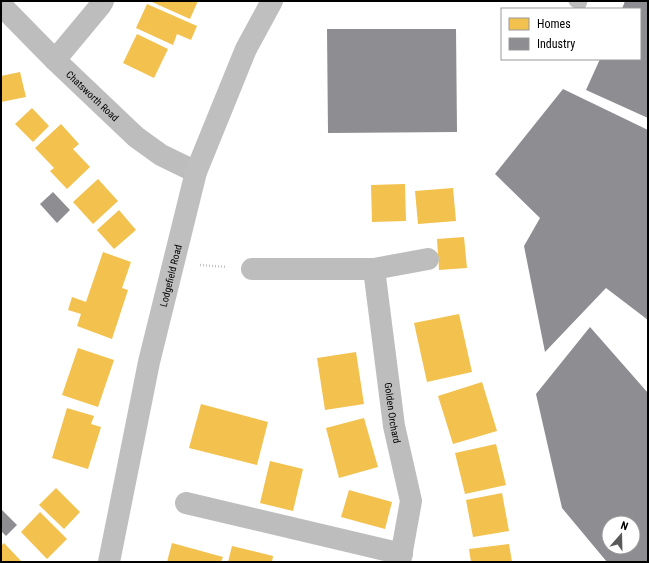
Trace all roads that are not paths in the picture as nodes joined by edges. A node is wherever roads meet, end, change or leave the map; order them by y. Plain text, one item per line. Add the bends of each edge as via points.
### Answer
1 (103, 1) edge
2 (272, 1) edge
3 (575, 1) edge
4 (581, 1) edge
5 (1, 5) edge
6 (55, 60) junction
7 (196, 172) junction
8 (428, 259) dead end
9 (374, 269) junction
10 (252, 270) road end
11 (186, 504) dead end
12 (401, 558) edge
13 (109, 562) edge

1 - 6 street
2 - 7 street, Lodgefield Road via 246,49
3 - 4 lane via 580,4
5 - 6 street, Chatsworth Road
6 - 7 street, Chatsworth Road via 136,137 161,155
7 - 13 street, Lodgefield Road via 149,362
8 - 9 street
9 - 10 street
9 - 12 street, Golden Orchard via 394,426 411,501
11 - 12 street, Golden Orchard

